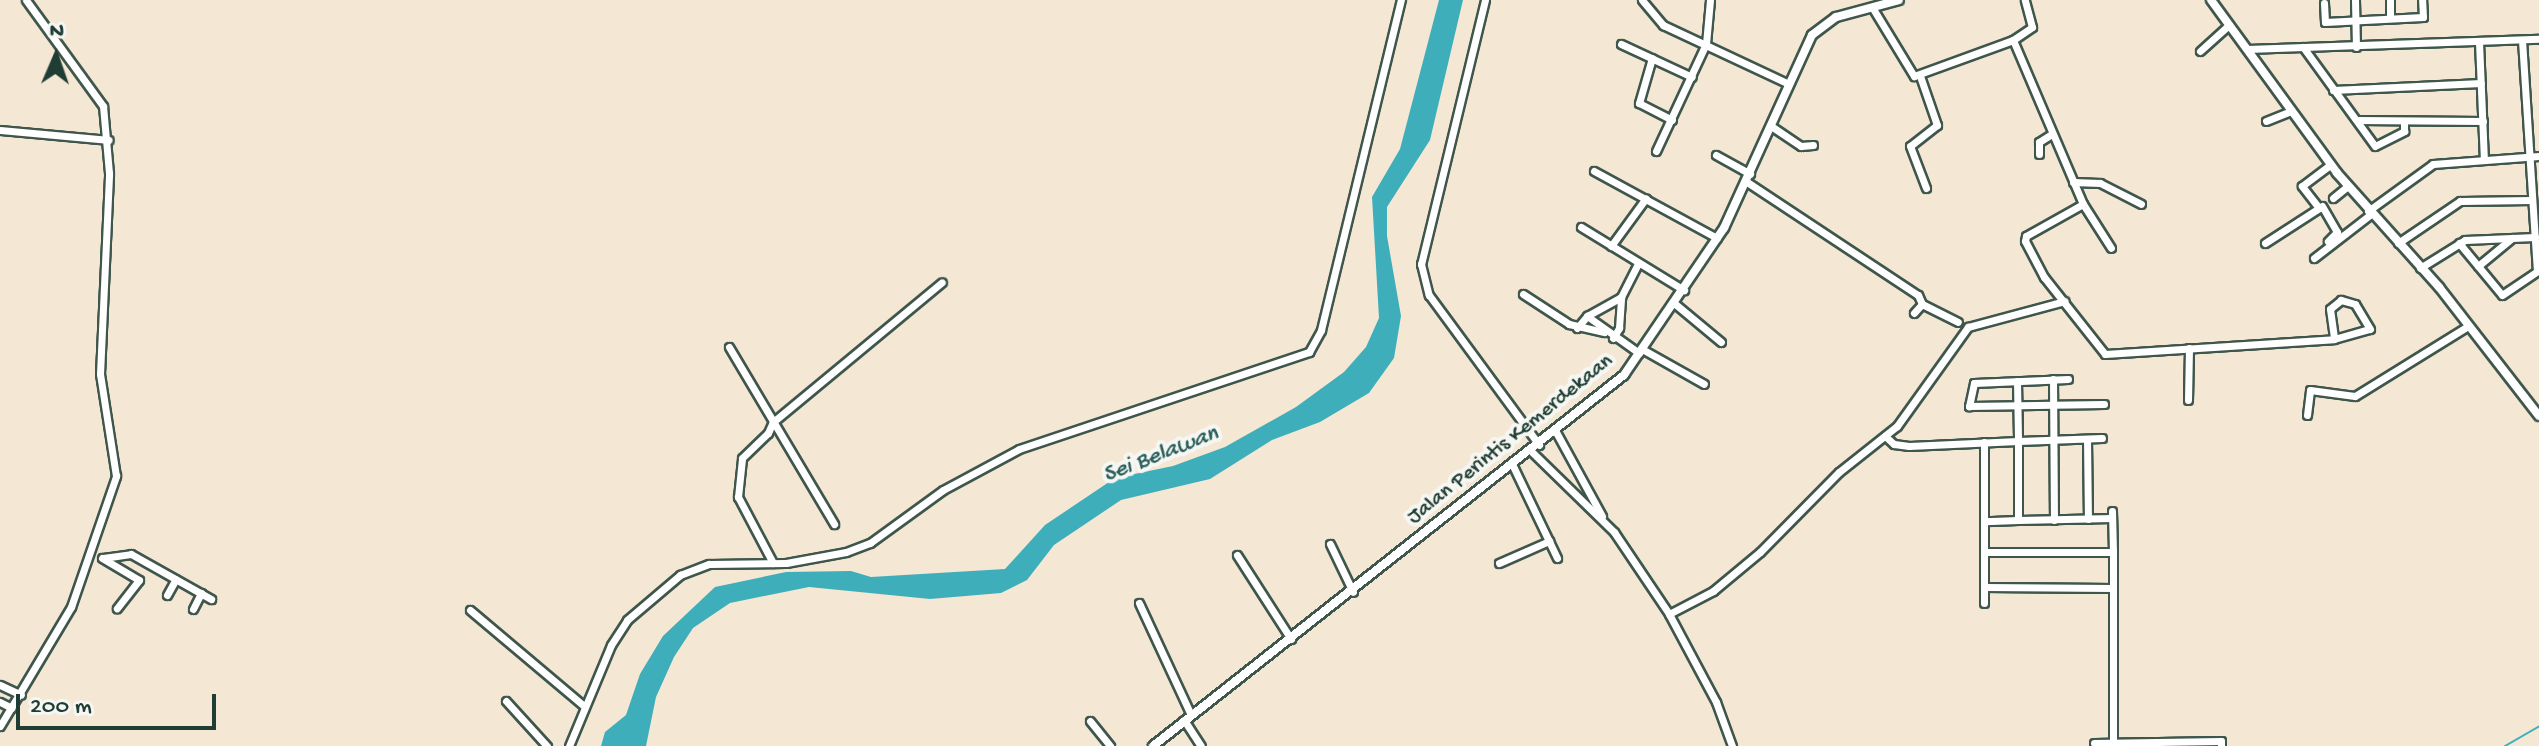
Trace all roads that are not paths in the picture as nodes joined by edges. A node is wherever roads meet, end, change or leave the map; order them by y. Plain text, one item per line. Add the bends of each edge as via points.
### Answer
1 (26, 0) edge
2 (1401, 0) edge
3 (1485, 0) edge
4 (1642, 0) edge
5 (1710, 0) edge
6 (1899, 0) edge
7 (2025, 0) edge
8 (2211, 0) edge
9 (2355, 0) edge
10 (2390, 0) edge
11 (2422, 0) edge
12 (2324, 3) dead end
13 (1872, 7) junction
14 (2390, 18) junction
15 (2355, 19) junction
16 (2229, 25) junction
17 (2539, 39) edge
18 (2013, 40) junction
19 (2522, 40) junction
20 (2479, 42) junction
21 (1621, 44) dead end
22 (1706, 44) junction
23 (2303, 47) junction
24 (2356, 47) junction
25 (2247, 49) junction
26 (2200, 51) dead end
27 (1652, 58) junction
28 (1920, 76) junction
29 (1692, 77) junction
30 (1787, 83) junction
31 (2481, 83) junction
32 (2333, 90) junction
33 (2291, 111) junction
34 (1672, 120) junction
35 (2357, 120) junction
36 (2266, 121) dead end
37 (2404, 121) junction
38 (2483, 121) junction
39 (1771, 126) junction
40 (0, 130) edge
41 (2052, 134) junction
42 (109, 140) junction
43 (1813, 145) dead end
44 (1656, 151) dead end
45 (2039, 154) dead end
46 (1716, 155) dead end
47 (2534, 157) edge
48 (2484, 159) junction
49 (2331, 164) junction
50 (1594, 171) dead end
51 (1749, 178) junction
52 (2074, 183) junction
53 (2348, 186) junction
54 (1926, 188) dead end
55 (1646, 198) junction
56 (2333, 198) dead end
57 (2532, 200) junction
58 (2083, 203) junction
59 (2141, 204) dead end
60 (2320, 207) junction
61 (2370, 213) junction
62 (1581, 227) dead end
63 (2535, 237) junction
64 (1717, 238) junction
65 (2512, 238) junction
66 (2265, 243) dead end
67 (2398, 243) junction
68 (2459, 243) junction
69 (1611, 246) junction
70 (2111, 248) dead end
71 (1637, 265) junction
72 (2478, 266) junction
73 (2420, 268) junction
74 (2538, 271) edge
75 (942, 282) dead end
76 (1684, 290) junction
77 (1523, 294) dead end
78 (1621, 297) junction
79 (2065, 301) junction
80 (1674, 303) junction
81 (1922, 304) junction
82 (1914, 313) dead end
83 (1587, 316) junction
84 (1958, 322) dead end
85 (2468, 326) junction
86 (1577, 328) junction
87 (1604, 332) junction
88 (1613, 338) junction
89 (2334, 339) junction
90 (1721, 342) dead end
91 (729, 347) dead end
92 (2189, 348) junction
93 (1641, 351) junction
94 (2053, 379) junction
95 (2068, 379) dead end
96 (2017, 381) junction
97 (1704, 384) dead end
98 (2188, 400) dead end
99 (2104, 404) dead end
100 (2018, 406) junction
101 (2055, 406) junction
102 (2307, 415) dead end
103 (2539, 416) edge
104 (773, 422) junction
105 (1556, 432) junction
106 (1885, 436) junction
107 (2102, 438) dead end
108 (2087, 439) junction
109 (2053, 440) junction
110 (2018, 441) junction
111 (1984, 442) junction
112 (1535, 448) junction
113 (1513, 466) junction
114 (1603, 518) junction
115 (2088, 519) junction
116 (2018, 520) junction
117 (2054, 520) junction
118 (1984, 521) junction
119 (834, 524) dead end
120 (1549, 541) junction
121 (1330, 544) dead end
122 (1985, 552) junction
123 (2113, 552) junction
124 (93, 553) junction
125 (1237, 555) dead end
126 (103, 558) junction
127 (1557, 558) dead end
128 (773, 563) junction
129 (1499, 563) dead end
130 (176, 579) junction
131 (1984, 587) junction
132 (2113, 588) junction
133 (1353, 592) junction
134 (201, 593) junction
135 (167, 595) dead end
136 (211, 599) dead end
137 (1139, 603) dead end
138 (1984, 603) dead end
139 (117, 608) dead end
140 (193, 609) dead end
141 (470, 610) dead end
142 (1669, 614) junction
143 (1291, 639) junction
144 (0, 685) edge
145 (21, 695) junction
146 (506, 701) dead end
147 (0, 702) edge
148 (585, 707) junction
149 (12, 708) junction
150 (1188, 717) junction
151 (1090, 721) dead end
152 (0, 726) edge
153 (2094, 743) dead end
154 (2113, 744) edge
155 (547, 746) edge
156 (569, 746) edge
157 (1110, 746) edge
158 (1153, 746) edge
159 (1201, 746) edge
160 (1732, 746) edge
161 (2221, 746) edge

1 - 42 street via 101,101
2 - 128 street via 1321,330 1309,352 1019,449 943,490 870,543 822,557
3 - 112 street via 1421,264 1429,295
4 - 22 street via 1663,25
5 - 22 street
6 - 13 main road, Jalan Perintis Kemerdekaan
7 - 18 street via 2032,27
8 - 16 main road
9 - 15 street
10 - 14 street
11 - 14 street via 2423,17
12 - 15 street via 2325,22
13 - 28 street via 1909,73
13 - 30 main road, Jalan Perintis Kemerdekaan via 1821,25
14 - 15 street
15 - 24 street
16 - 25 main road
16 - 26 street
17 - 19 street
18 - 28 street
18 - 41 street
19 - 20 street
19 - 47 street
20 - 24 street
20 - 31 street
21 - 27 street
22 - 29 street
22 - 30 street
23 - 24 street
23 - 25 street
23 - 32 street
25 - 33 main road
27 - 29 street
27 - 34 street via 1639,103
28 - 54 street via 1937,125 1910,146
29 - 34 street
30 - 39 main road, Jalan Perintis Kemerdekaan
31 - 32 street
31 - 38 street
32 - 35 street
33 - 36 street
33 - 49 main road
34 - 44 street
35 - 37 street
35 - 37 street via 2379,147 2404,131
37 - 38 street
38 - 48 street
39 - 43 street via 1801,146
39 - 51 main road, Jalan Perintis Kemerdekaan
40 - 42 street
41 - 45 street via 2039,142
41 - 52 street
42 - 124 street via 100,374 116,476
46 - 51 street
47 - 48 street
47 - 57 street
48 - 61 street via 2426,167
49 - 53 main road
49 - 60 street via 2302,186
50 - 55 street
51 - 64 main road, Jalan Perintis Kemerdekaan
51 - 81 street via 1918,295
52 - 58 street
52 - 59 street via 2100,183
53 - 56 street
53 - 61 main road
55 - 64 street
55 - 69 street
57 - 63 street
57 - 67 street via 2460,201
58 - 70 street
58 - 79 street via 2025,238 2039,271
60 - 61 street via 2337,233 2314,255
60 - 66 street
61 - 67 main road
62 - 69 street
63 - 65 street
63 - 74 street
64 - 76 main road, Jalan Perintis Kemerdekaan
65 - 68 street
65 - 72 street
67 - 73 main road
68 - 72 street
68 - 73 street
69 - 71 street
71 - 76 street
71 - 78 street
72 - 74 street via 2502,295
73 - 85 main road
75 - 104 street
76 - 80 main road, Jalan Perintis Kemerdekaan
77 - 86 street
78 - 83 street
78 - 88 street
79 - 92 street via 2105,354
79 - 106 street via 1968,327 1950,358
80 - 90 street
80 - 93 main road, Jalan Perintis Kemerdekaan
81 - 82 street
81 - 84 street
83 - 86 street
83 - 87 street
85 - 102 street via 2355,396 2310,390
85 - 103 main road
86 - 87 street
87 - 88 street
88 - 93 street
89 - 89 street via 2370,329 2355,304 2341,300 2330,309
89 - 92 street via 2272,347
91 - 104 street
92 - 98 street
93 - 97 street
93 - 105 main road, Jalan Perintis Kemerdekaan via 1624,375
94 - 95 street
94 - 96 street
94 - 101 street
96 - 100 street
96 - 100 street via 1971,384 1969,406
99 - 101 street
100 - 101 street
100 - 110 street
101 - 109 street
104 - 119 street
104 - 128 street via 739,463 738,497
105 - 112 main road, Jalan Perintis Kemerdekaan
105 - 114 street
106 - 111 street via 1909,446
106 - 142 street via 1839,472 1713,591
107 - 108 street
108 - 109 street
108 - 115 street
109 - 110 street
109 - 117 street
110 - 111 street
110 - 116 street
111 - 118 street
112 - 113 main road, Jalan Perintis Kemerdekaan
112 - 114 street
113 - 120 street
113 - 133 main road, Jalan Perintis Kemerdekaan
114 - 142 street
115 - 117 street
115 - 123 street via 2112,515
116 - 117 street
116 - 118 street
118 - 122 street
120 - 127 street
120 - 129 street
121 - 133 street
122 - 123 street
122 - 131 street
123 - 132 street
124 - 126 street
124 - 145 street via 71,607
125 - 143 street
126 - 130 street via 131,554
126 - 139 street via 139,580
128 - 148 street via 709,564 672,582 627,620
130 - 134 street
130 - 135 street
131 - 132 street
131 - 138 street
132 - 154 street
133 - 143 main road, Jalan Perintis Kemerdekaan
134 - 136 street
134 - 140 street
137 - 150 street
141 - 148 street
142 - 160 street via 1716,702
143 - 150 main road, Jalan Perintis Kemerdekaan
144 - 145 street
145 - 149 street
146 - 155 street
147 - 149 street
148 - 156 street
149 - 152 street
150 - 158 main road, Jalan Perintis Kemerdekaan
150 - 159 street
151 - 157 street
153 - 154 street
154 - 161 street via 2221,741

